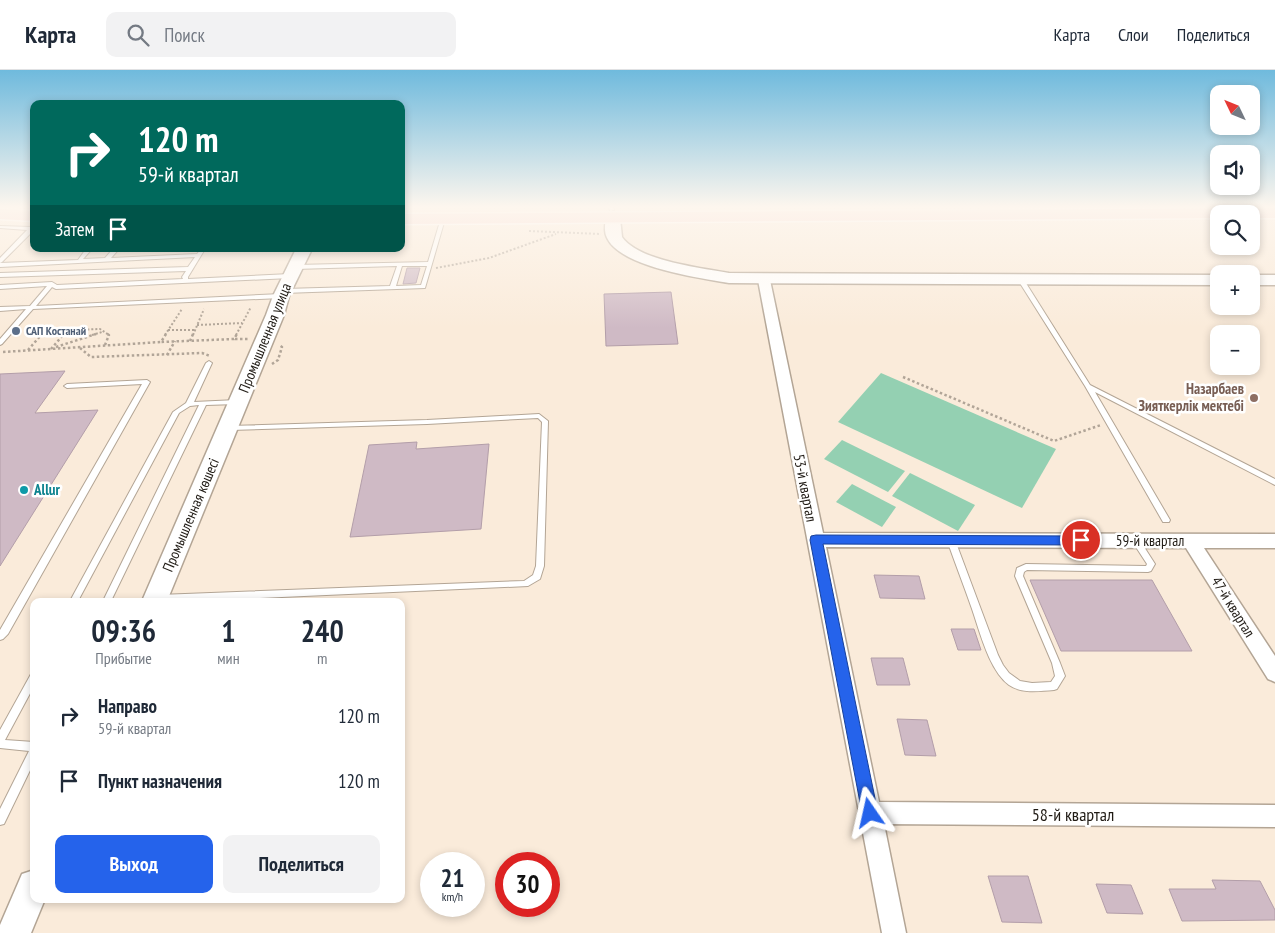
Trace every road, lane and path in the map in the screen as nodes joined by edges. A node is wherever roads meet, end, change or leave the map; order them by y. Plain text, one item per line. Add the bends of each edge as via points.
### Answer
1 (14, 247) edge
2 (435, 247) edge
3 (520, 247) edge
4 (624, 247) edge
5 (87, 252) edge
6 (113, 252) edge
7 (201, 252) edge
8 (303, 252) edge
9 (199, 255) junction
10 (107, 258) junction
11 (80, 260) junction
12 (0, 263) edge
13 (400, 264) junction
14 (429, 267) junction
15 (190, 269) junction
16 (0, 276) edge
17 (764, 280) junction
18 (1021, 280) junction
19 (1210, 280) edge
20 (1260, 280) edge
21 (1275, 280) edge
22 (186, 281) junction
23 (288, 282) junction
24 (52, 284) junction
25 (0, 287) edge
26 (393, 287) junction
27 (34, 307) junction
28 (250, 307) dead end
29 (0, 309) edge
30 (189, 309) dead end
31 (197, 309) dead end
32 (242, 323) junction
33 (197, 325) junction
34 (67, 330) junction
35 (168, 330) junction
36 (195, 330) junction
37 (102, 332) junction
38 (175, 341) junction
39 (190, 341) junction
40 (0, 342) edge
41 (161, 342) junction
42 (105, 345) junction
43 (79, 347) junction
44 (51, 349) junction
45 (28, 350) junction
46 (0, 352) edge
47 (167, 355) junction
48 (209, 363) joint
49 (903, 377) dead end
50 (67, 386) dead end
51 (1088, 386) junction
52 (239, 402) junction
53 (204, 403) junction
54 (189, 404) junction
55 (1109, 422) junction
56 (228, 428) junction
57 (1275, 482) edge
58 (1166, 520) dead end
59 (816, 540) junction
60 (951, 540) junction
61 (1136, 541) junction
62 (1191, 541) junction
63 (1275, 541) edge
64 (76, 598) edge
65 (108, 598) edge
66 (155, 598) edge
67 (200, 598) edge
68 (0, 636) edge
69 (1275, 673) edge
70 (30, 684) edge
71 (30, 748) edge
72 (30, 757) edge
73 (870, 813) junction
74 (1275, 816) edge
75 (0, 820) edge
76 (30, 895) edge
77 (14, 933) edge
78 (894, 933) edge

1 - 12 lane
2 - 14 lane
3 - 14 path via 490,258
4 - 17 street via 697,273
5 - 11 lane
6 - 10 lane
7 - 9 lane
8 - 23 street, Промышленная улица
9 - 10 lane
9 - 15 lane
10 - 11 lane
11 - 12 lane
13 - 14 lane
13 - 23 lane
13 - 26 lane
14 - 26 lane via 423,287
15 - 16 lane
15 - 22 lane
17 - 18 street
17 - 59 street, 53-й квартал
18 - 19 street
18 - 51 lane
20 - 21 street
22 - 23 lane
22 - 24 lane via 56,287
23 - 26 lane
23 - 27 lane
23 - 52 street, Промышленная улица
24 - 25 lane
24 - 27 lane
27 - 29 lane
27 - 40 lane
28 - 32 path
30 - 35 path via 181,310
31 - 33 path via 204,309
32 - 33 path
32 - 39 path via 234,339
33 - 36 path
34 - 37 path via 100,329
34 - 44 path
34 - 45 path via 45,331
35 - 36 path
35 - 41 path
36 - 39 path
37 - 42 path via 109,335
37 - 44 path
38 - 39 path
38 - 41 path
38 - 47 path
41 - 42 path
42 - 43 path
43 - 44 path
43 - 47 path via 90,357
44 - 45 path
45 - 46 path
47 - 48 path via 210,354
48 - 54 lane
49 - 55 path via 1054,441
50 - 68 lane via 147,382
51 - 55 lane
51 - 57 lane
52 - 53 lane
52 - 56 street, Промышленная улица
53 - 54 lane
53 - 65 lane
54 - 64 lane via 176,412
55 - 58 lane
56 - 66 street, Промышленная көшесі
56 - 67 lane via 539,416 545,421 540,566 537,577 525,584
59 - 60 street, 59-й квартал
59 - 73 street, 53-й квартал
60 - 61 street, 59-й квартал
60 - 61 lane via 994,657 1013,684 1026,688 1054,686 1060,676 1019,576 1020,570 1026,567 1148,569 1151,564
61 - 62 street, 59-й квартал
62 - 63 street, 59-й квартал
62 - 69 street, 47-й квартал
70 - 71 lane via 0,740 2,744
72 - 75 lane
73 - 74 street, 58-й квартал
73 - 78 street, 53-й квартал
76 - 77 street

